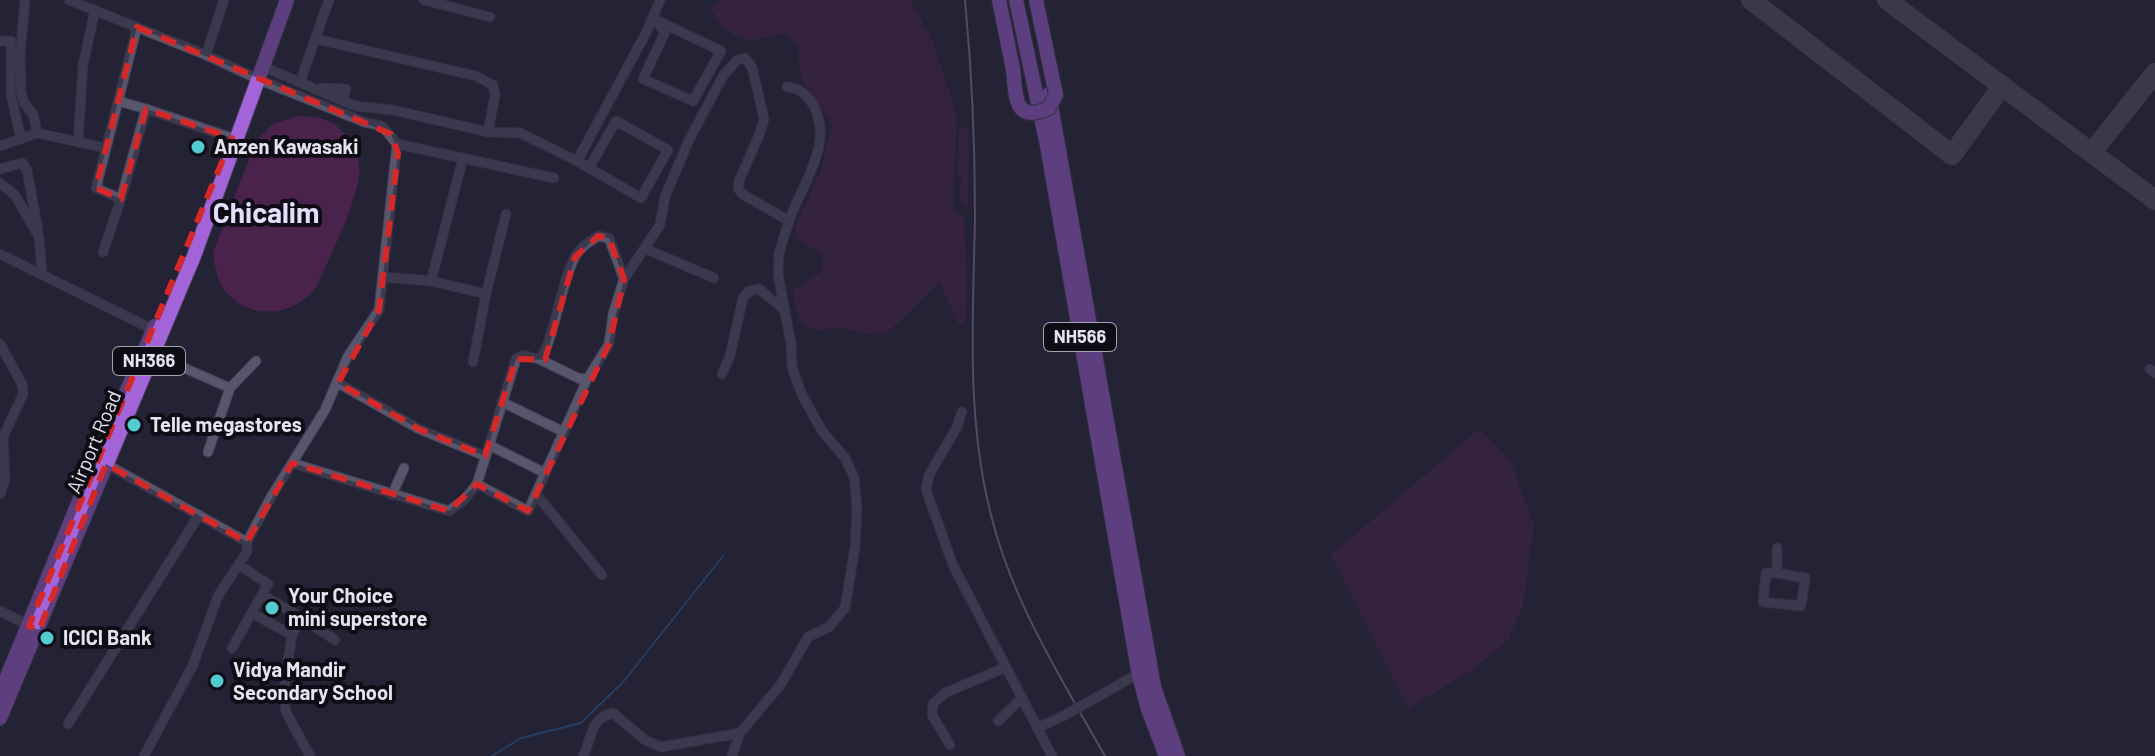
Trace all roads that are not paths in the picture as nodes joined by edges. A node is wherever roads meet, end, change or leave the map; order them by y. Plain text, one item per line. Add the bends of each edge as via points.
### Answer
1 (25, 0) edge
2 (69, 0) edge
3 (224, 0) edge
4 (278, 0) edge
5 (287, 0) edge
6 (329, 0) edge
7 (424, 0) edge
8 (660, 0) edge
9 (999, 0) edge
10 (1016, 0) edge
11 (1030, 0) edge
12 (1036, 0) edge
13 (95, 10) junction
14 (490, 17) dead end
15 (654, 19) junction
16 (137, 27) junction
17 (316, 39) junction
18 (0, 41) edge
19 (206, 55) junction
20 (259, 75) junction
21 (300, 82) junction
22 (787, 87) dead end
23 (118, 101) junction
24 (146, 109) junction
25 (488, 132) junction
26 (37, 133) junction
27 (232, 138) junction
28 (21, 139) junction
29 (78, 142) junction
30 (397, 144) junction
31 (0, 146) edge
32 (106, 148) junction
33 (463, 158) junction
34 (577, 161) junction
35 (589, 168) junction
36 (0, 169) edge
37 (554, 178) dead end
38 (0, 183) edge
39 (121, 199) junction
40 (506, 214) dead end
41 (789, 221) junction
42 (39, 237) junction
43 (646, 249) junction
44 (103, 252) dead end
45 (0, 254) edge
46 (42, 274) junction
47 (384, 277) junction
48 (714, 278) dead end
49 (624, 279) junction
50 (431, 281) junction
51 (486, 294) junction
52 (785, 310) junction
53 (154, 330) junction
54 (0, 344) edge
55 (148, 352) junction
56 (539, 359) junction
57 (256, 361) dead end
58 (473, 362) dead end
59 (722, 374) dead end
60 (588, 378) junction
61 (338, 383) junction
62 (230, 388) junction
63 (502, 402) junction
64 (962, 412) dead end
65 (564, 432) junction
66 (489, 445) junction
67 (208, 452) dead end
68 (485, 456) junction
69 (292, 463) junction
70 (106, 464) junction
71 (404, 468) dead end
72 (545, 473) junction
73 (477, 484) junction
74 (0, 494) edge
75 (536, 494) junction
76 (392, 495) junction
77 (199, 515) junction
78 (247, 542) junction
79 (1777, 548) dead end
80 (239, 565) junction
81 (1777, 573) junction
82 (602, 575) dead end
83 (262, 595) junction
84 (0, 611) edge
85 (252, 613) junction
86 (302, 618) junction
87 (34, 628) junction
88 (292, 635) junction
89 (335, 640) dead end
90 (232, 648) dead end
91 (1150, 662) junction
92 (1006, 667) junction
93 (1139, 675) junction
94 (0, 694) edge
95 (1022, 698) junction
96 (0, 718) edge
97 (998, 721) dead end
98 (68, 724) dead end
99 (1037, 728) junction
100 (740, 733) junction
101 (950, 745) dead end
102 (145, 756) edge
103 (310, 756) edge
104 (583, 756) edge
105 (732, 756) edge
106 (1052, 756) edge
107 (1166, 756) edge
108 (1178, 756) edge

1 - 26 street via 21,92
2 - 13 street
3 - 19 street
4 - 20 highway, Airport Road / NH366
5 - 20 highway, Airport Road / NH366
6 - 17 street
7 - 14 street
8 - 15 street
9 - 12 highway, bridge via 1017,102 1030,113 1049,108 1056,95
10 - 93 highway, NH566 via 1047,145
11 - 91 highway, NH566
13 - 16 street
13 - 29 street via 83,65
15 - 15 street via 665,32 643,79 693,101 721,51
15 - 34 street
16 - 19 street
16 - 23 street
17 - 21 street
17 - 25 street via 476,76 493,85
18 - 28 street via 11,41 11,95
19 - 20 street
20 - 21 street
20 - 27 highway, Airport Road / NH366
20 - 30 street via 382,126
20 - 55 highway, Airport Road / NH366 via 194,256
21 - 25 street via 346,89 343,101 355,106
22 - 41 street via 807,97 819,127 817,158
23 - 24 street
23 - 32 street
24 - 27 street
24 - 39 street
25 - 34 street via 520,133
26 - 28 street
26 - 29 street
27 - 53 highway, Airport Road / NH366
28 - 31 street
29 - 32 street
30 - 33 street
30 - 47 street
32 - 39 street via 96,188
33 - 37 street
33 - 50 street
34 - 35 street
35 - 35 street via 641,198 668,150 616,121
36 - 42 street via 22,163 27,170
38 - 42 street via 15,195
39 - 44 street
40 - 51 street
41 - 43 street via 738,188 764,119 752,67 745,58 723,76 702,114
41 - 52 street via 778,274
42 - 46 street
43 - 48 street
43 - 49 street
45 - 46 street
46 - 53 street
47 - 50 street
47 - 61 street via 379,310 348,356
49 - 56 street via 609,238 598,236 581,248 561,290 547,350
49 - 60 street via 609,344
50 - 51 street
51 - 58 street
52 - 59 street via 759,289 749,291
52 - 100 street via 792,367 802,395 854,477 855,547 845,608 829,627 808,637 781,684
53 - 55 highway, Airport Road / NH366
54 - 74 street via 23,394 3,437 5,480
55 - 62 street
55 - 70 highway, Airport Road / NH366
55 - 87 highway, Airport Road / NH366
56 - 60 street
56 - 63 street via 516,359
57 - 62 street
60 - 65 street
61 - 68 street via 419,429
61 - 69 street
62 - 67 street
63 - 65 street
63 - 66 street
64 - 92 street via 926,490 953,565
65 - 72 street
66 - 68 street
66 - 72 street
68 - 73 street
69 - 76 street
69 - 78 street
70 - 77 street
70 - 87 highway, Airport Road / NH366
71 - 76 street
72 - 75 street
73 - 75 street via 528,511
73 - 76 street via 449,511
75 - 82 street
77 - 78 street
77 - 98 street
78 - 80 street
79 - 81 street
80 - 83 street via 268,584
80 - 102 street via 218,596 193,665
81 - 81 street via 1805,578 1801,606 1763,602 1766,573
83 - 85 street
83 - 86 street
84 - 87 street
85 - 88 street
85 - 90 street
86 - 88 street
86 - 89 street
87 - 94 highway, Airport Road / NH366
87 - 96 highway, Airport Road / NH366
88 - 103 street via 283,694 286,712
91 - 93 street
91 - 108 highway, NH566
92 - 95 street
92 - 101 street via 945,693 933,704 932,715
93 - 99 street, bridge
93 - 107 highway, NH566
95 - 97 street
95 - 99 street
99 - 106 street
100 - 104 street via 661,747 613,713 596,724
100 - 105 street

